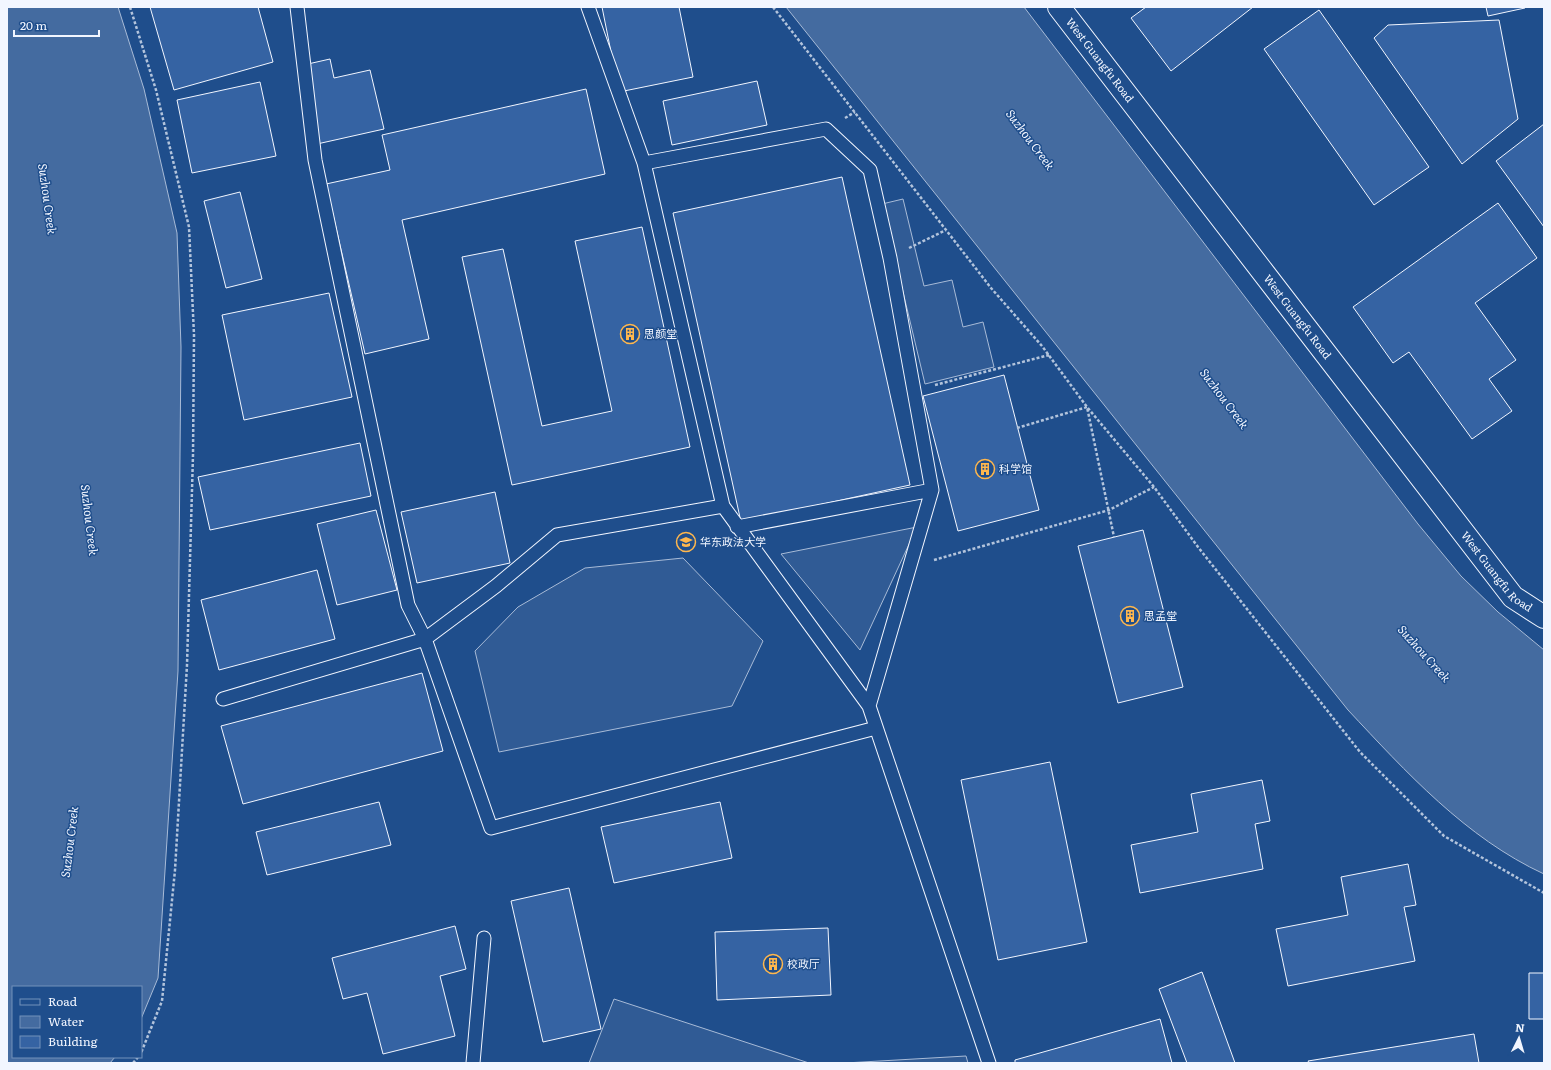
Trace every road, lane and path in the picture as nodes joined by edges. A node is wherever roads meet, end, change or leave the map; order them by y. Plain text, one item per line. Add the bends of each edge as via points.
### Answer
1 (130, 7) edge
2 (297, 7) edge
3 (588, 7) edge
4 (773, 7) edge
5 (1059, 7) edge
6 (644, 163) junction
7 (946, 230) junction
8 (890, 258) junction
9 (1049, 355) junction
10 (915, 390) junction
11 (1087, 407) junction
12 (1018, 428) dead end
13 (1154, 487) junction
14 (932, 490) junction
15 (722, 506) junction
16 (1109, 510) junction
17 (737, 527) junction
18 (1114, 537) dead end
19 (909, 568) junction
20 (1544, 617) edge
21 (425, 639) junction
22 (222, 698) dead end
23 (869, 706) junction
24 (876, 728) junction
25 (1544, 893) edge
26 (484, 938) dead end
27 (142, 1051) edge
28 (473, 1063) edge
29 (990, 1063) edge

1 - 27 path via 156,90 189,227 194,335 187,665 175,870 162,1001
2 - 21 lane via 315,160 408,605
3 - 6 lane
4 - 7 path
5 - 20 street, West Guangfu Road via 1513,597
6 - 8 lane via 826,129 870,170
6 - 15 lane
7 - 8 path
7 - 9 path via 991,288
8 - 10 lane
9 - 10 path
9 - 11 path
10 - 14 lane
11 - 12 path
11 - 13 path
11 - 16 path
13 - 16 path
13 - 25 path via 1198,547 1360,752 1444,836
14 - 17 lane
14 - 19 lane
15 - 17 lane
15 - 21 lane via 557,535 496,586
16 - 18 path
16 - 19 path
17 - 23 lane
19 - 23 lane
21 - 22 lane
21 - 24 lane via 491,828
23 - 24 lane
24 - 29 lane
26 - 28 lane

